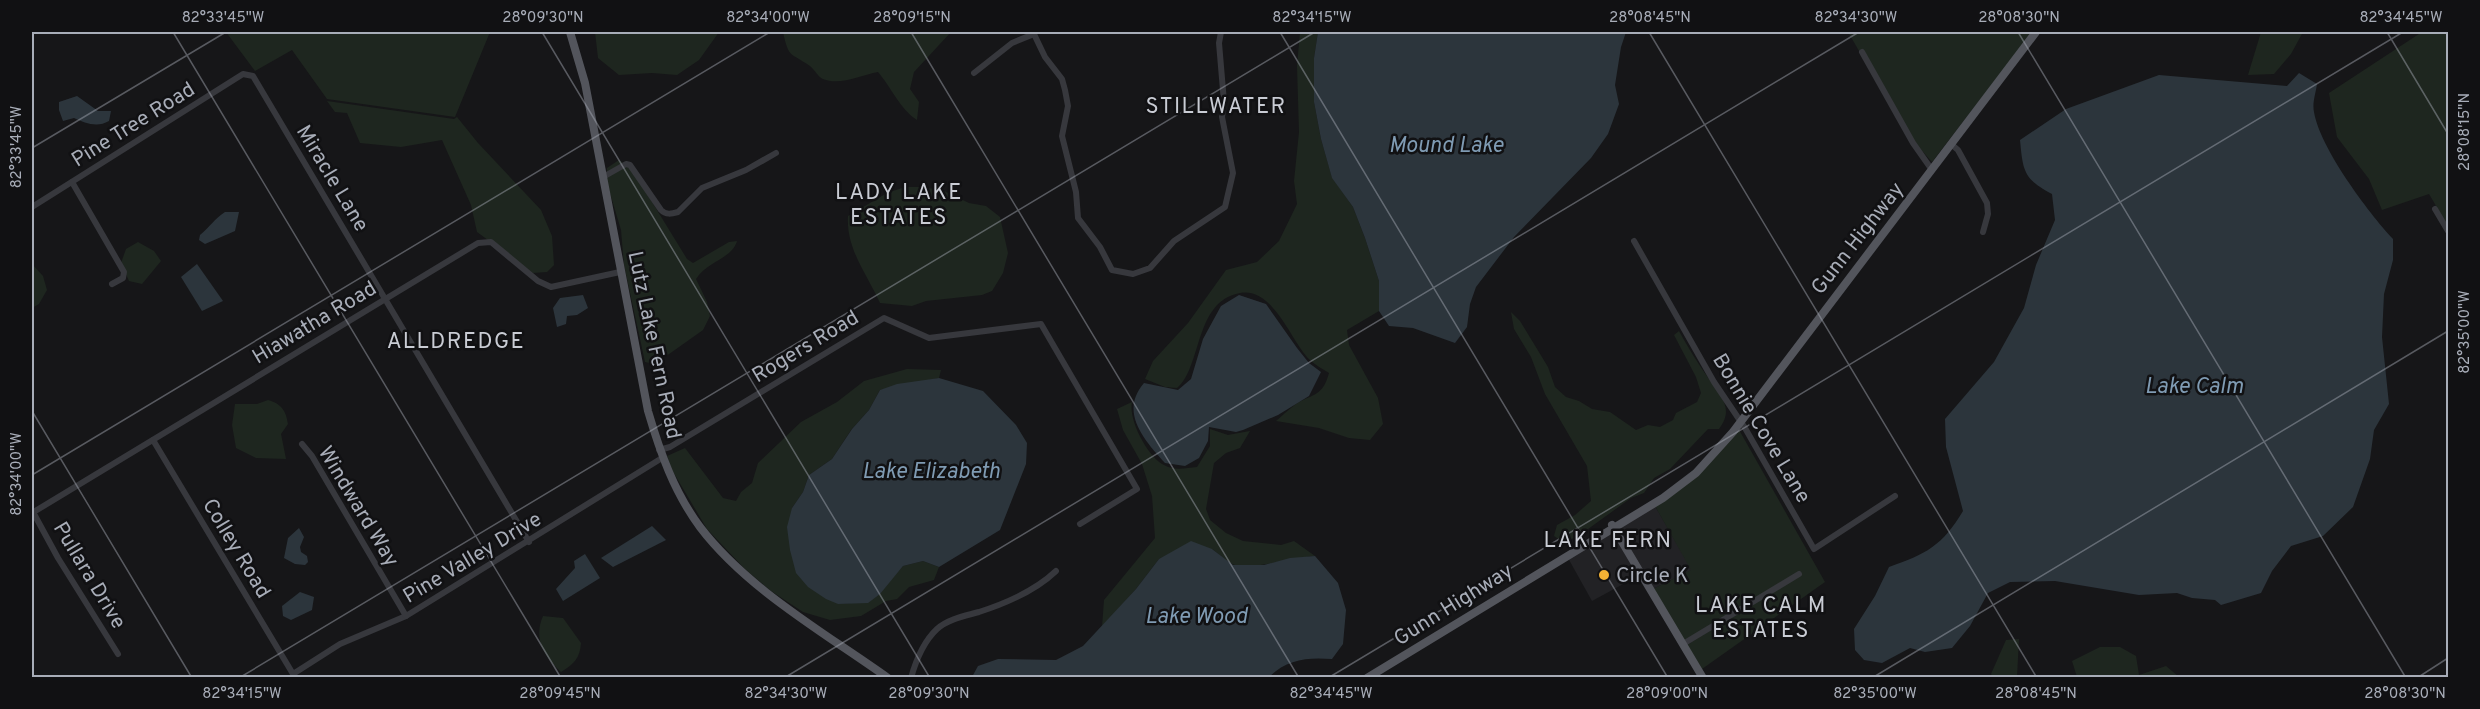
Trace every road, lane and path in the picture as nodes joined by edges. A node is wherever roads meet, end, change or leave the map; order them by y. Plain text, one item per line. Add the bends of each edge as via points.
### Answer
1 (570, 32) edge
2 (1221, 32) edge
3 (2036, 32) edge
4 (1034, 33) edge
5 (1862, 52) dead end
6 (974, 73) dead end
7 (253, 76) joint
8 (1951, 144) junction
9 (776, 153) dead end
10 (1932, 170) junction
11 (603, 177) junction
12 (72, 182) junction
13 (32, 207) edge
14 (2435, 209) dead end
15 (2448, 231) edge
16 (1983, 232) dead end
17 (1634, 241) dead end
18 (620, 272) junction
19 (112, 284) dead end
20 (385, 298) junction
21 (1741, 421) junction
22 (153, 440) junction
23 (302, 444) dead end
24 (661, 454) junction
25 (1895, 496) dead end
26 (32, 513) edge
27 (1080, 524) dead end
28 (1613, 527) junction
29 (529, 542) junction
30 (1056, 571) dead end
31 (1799, 574) dead end
32 (406, 616) junction
33 (1683, 644) junction
34 (118, 654) dead end
35 (293, 674) joint
36 (888, 678) edge
37 (911, 678) edge
38 (1367, 678) edge
39 (1703, 678) edge

1 - 11 main road, Lutz Lake Fern Road via 585,83
2 - 4 street via 1222,117 1233,172 1229,200 1214,217 1174,240 1150,268 1133,274 1112,270 1078,218 1076,192 1062,136 1068,106 1065,90
3 - 8 main road, Gunn Highway
4 - 6 street via 1012,44
5 - 10 street
7 - 12 street, Pine Tree Road via 243,74
7 - 20 street, Miracle Lane
8 - 10 main road, Gunn Highway
8 - 16 street via 1987,203
9 - 11 street via 702,188 673,214 661,210 630,165
10 - 21 main road, Gunn Highway
11 - 18 main road, Lutz Lake Fern Road
12 - 13 street, Pine Tree Road
12 - 19 street via 124,272 123,278
14 - 15 street
17 - 21 street, Bonnie Cove Lane via 1714,382
18 - 20 street, Hiawatha Road via 551,287 491,243 477,243
18 - 24 main road, Lutz Lake Fern Road via 648,411
20 - 22 street, Hiawatha Road
20 - 29 street, Miracle Lane
21 - 25 street, Bonnie Cove Lane via 1814,549
21 - 28 main road, Gunn Highway via 1704,464
22 - 26 street, Hiawatha Road
22 - 35 street, Colley Road
23 - 32 street, Windward Way
24 - 27 street, Rogers Road via 884,318 929,338 1041,324 1137,489
24 - 29 street, Pine Valley Drive
24 - 36 main road, Lutz Lake Fern Road via 691,513 714,545 766,591
26 - 34 street, Pullara Drive
28 - 33 main road
28 - 38 main road, Gunn Highway
29 - 32 street, Pine Valley Drive
30 - 37 street via 1019,596 938,628 927,640
31 - 33 street
32 - 35 street, Pine Valley Drive via 340,644
33 - 39 main road

